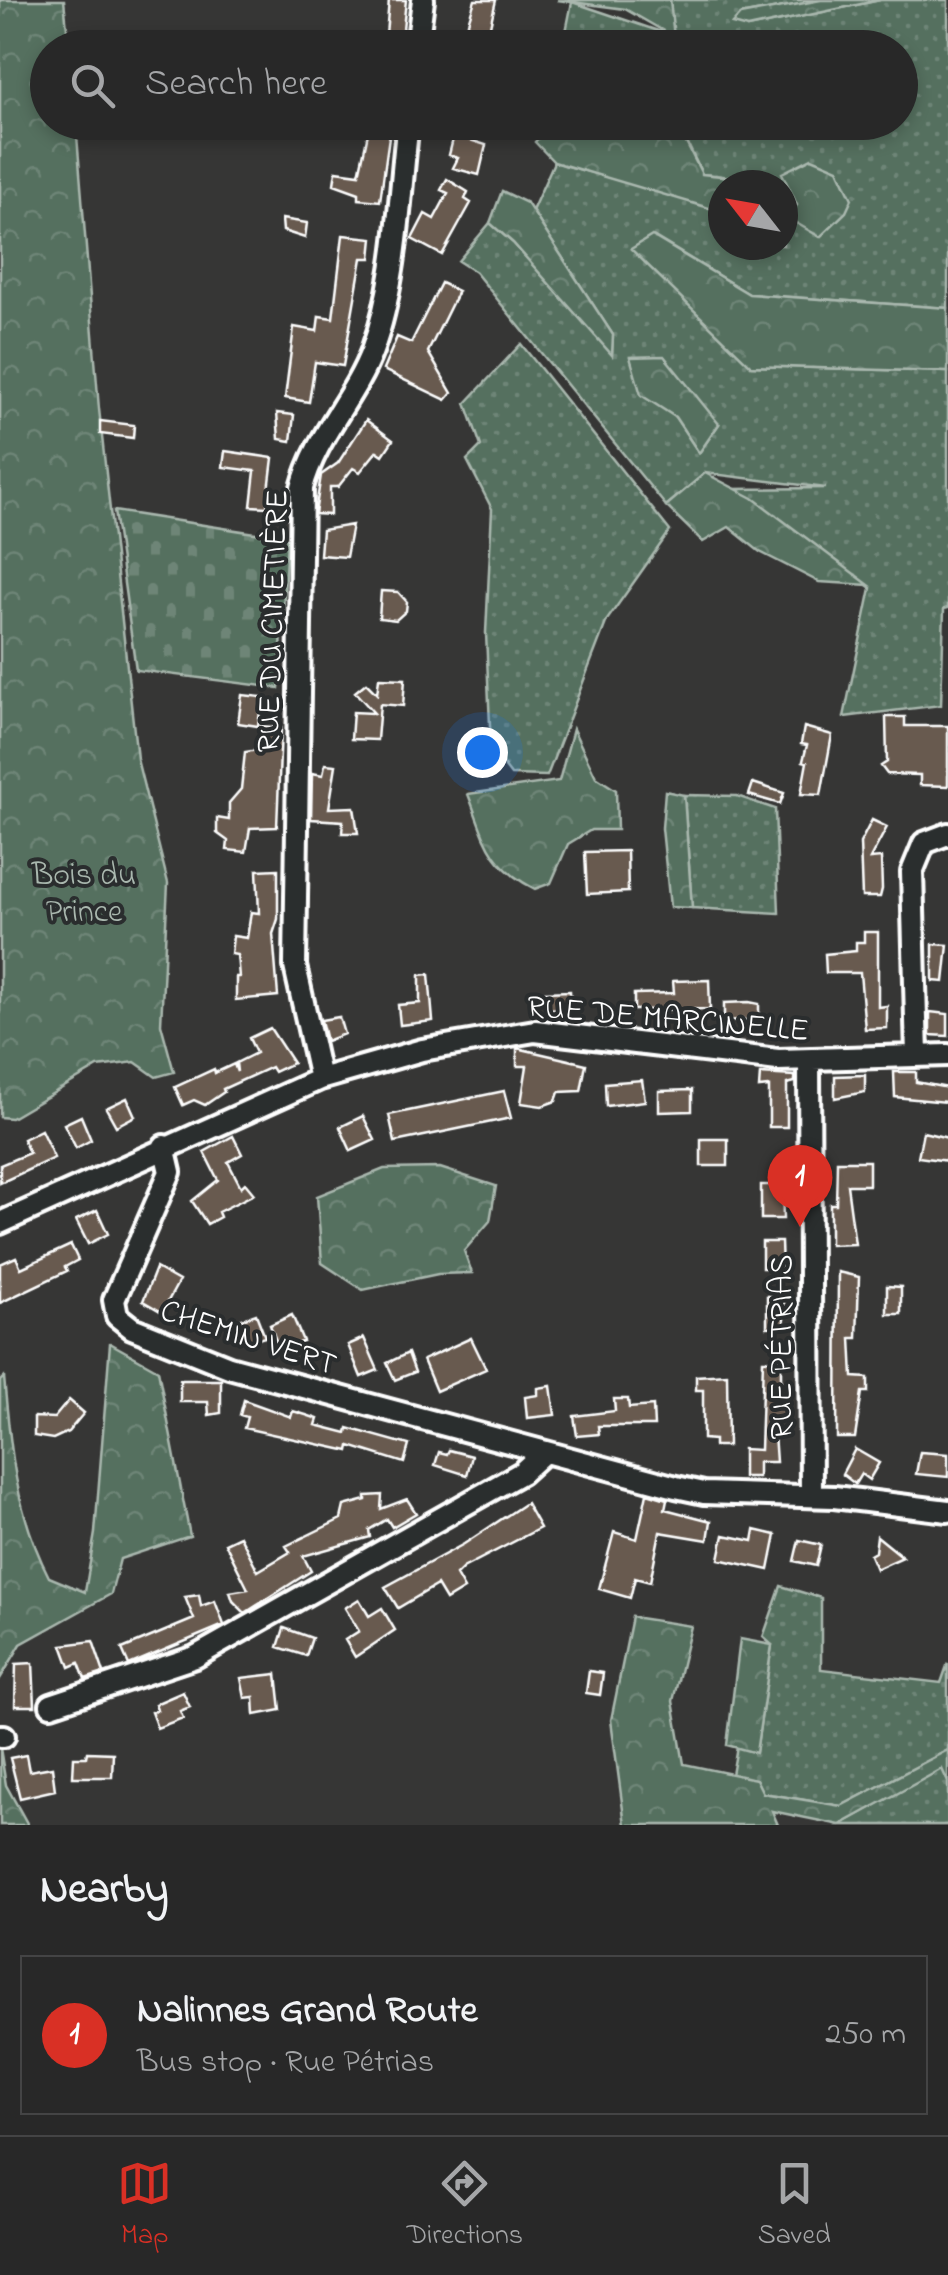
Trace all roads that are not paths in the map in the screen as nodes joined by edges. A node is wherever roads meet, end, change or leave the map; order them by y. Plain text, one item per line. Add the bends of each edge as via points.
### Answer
1 (423, 0) edge
2 (420, 30) edge
3 (406, 140) edge
4 (948, 834) edge
5 (948, 1055) edge
6 (917, 1056) junction
7 (809, 1060) junction
8 (320, 1079) junction
9 (164, 1146) junction
10 (0, 1223) edge
11 (543, 1452) junction
12 (811, 1496) junction
13 (948, 1512) edge
14 (51, 1705) dead end

1 - 2 street
3 - 8 street, RUE DU CIMETIÈRE via 380,326 302,488 296,966
4 - 6 street via 924,843 912,872
5 - 6 street, RUE DE MARCINELLE
6 - 7 street, RUE DE MARCINELLE
7 - 8 street, RUE DE MARCINELLE via 535,1030 397,1056
7 - 12 street, RUE PÉTRIAS
8 - 9 street, RUE DE MARCINELLE
9 - 10 street, RUE DE MARCINELLE
9 - 11 street, CHEMIN VERT via 170,1172 114,1300 123,1322 229,1367
11 - 12 street, CHEMIN VERT via 704,1494
11 - 14 street via 520,1473 196,1657
12 - 13 street

